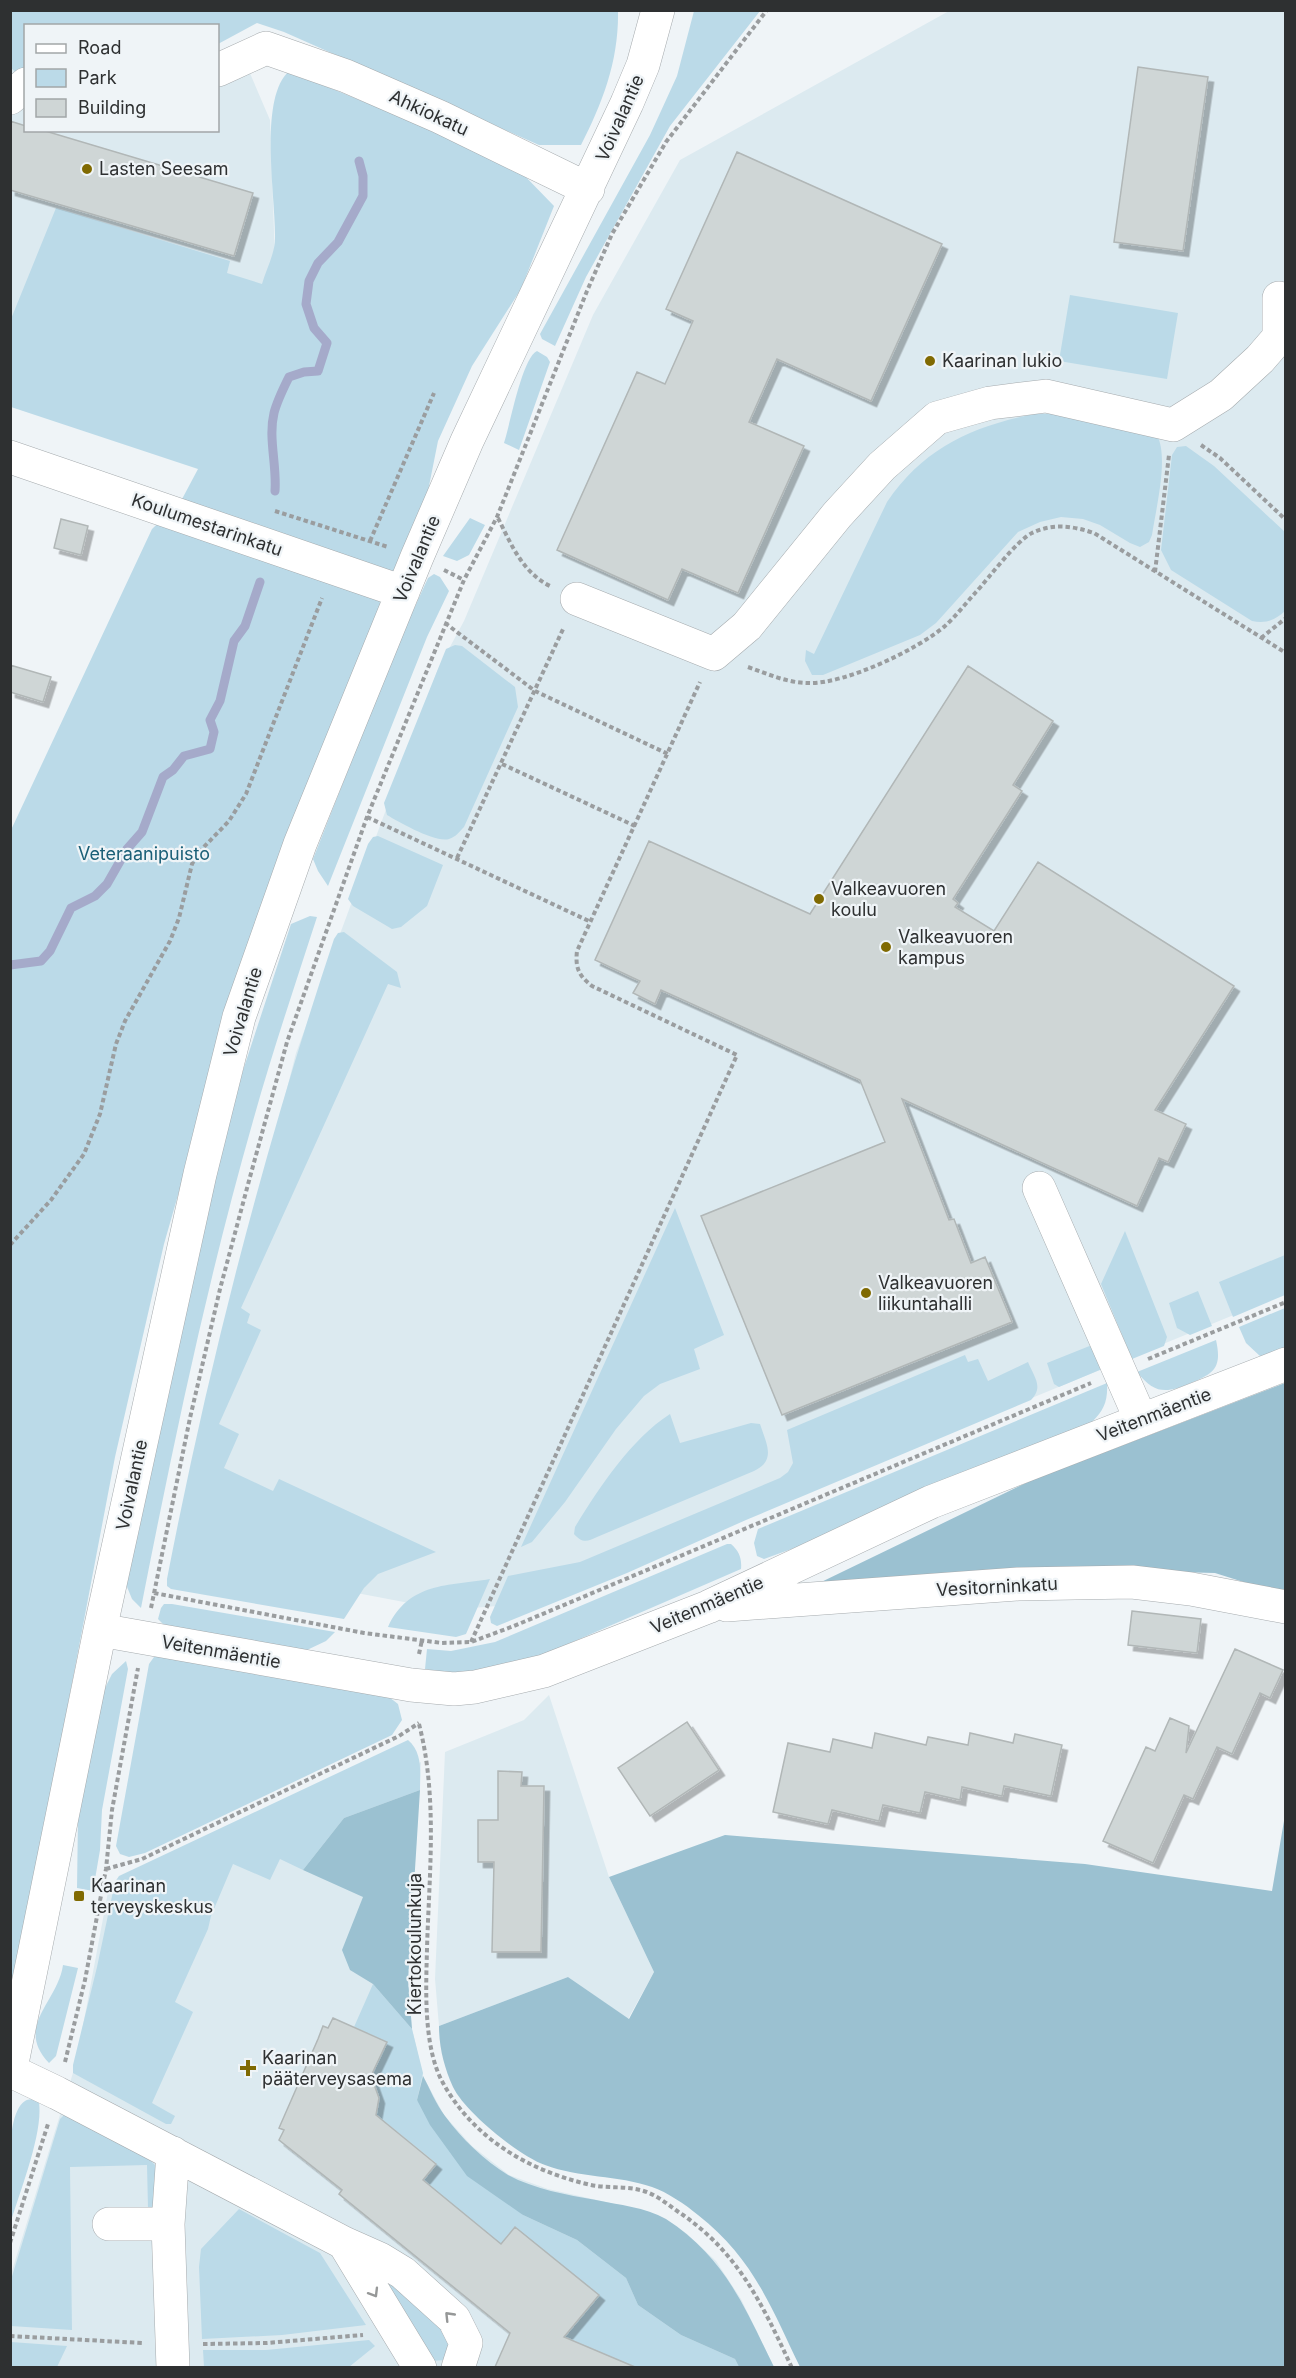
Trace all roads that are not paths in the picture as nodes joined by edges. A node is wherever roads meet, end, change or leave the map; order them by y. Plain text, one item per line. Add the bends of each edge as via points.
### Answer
1 (658, 10) edge
2 (219, 70) edge
3 (24, 86) edge
4 (10, 98) edge
5 (588, 189) junction
6 (1279, 298) dead end
7 (1282, 338) edge
8 (10, 457) edge
9 (403, 592) junction
10 (577, 599) road end
11 (1039, 1188) dead end
12 (1286, 1364) edge
13 (1141, 1420) junction
14 (708, 1607) junction
15 (1286, 1607) edge
16 (100, 1630) junction
17 (11, 2072) edge
18 (173, 2153) junction
19 (109, 2224) dead end
20 (168, 2224) junction
21 (344, 2243) junction
22 (173, 2367) edge
23 (420, 2367) edge
24 (458, 2367) edge

1 - 5 street, Voivalantie via 643,65
2 - 5 street, Ahkiokatu via 266,48 346,76 440,117
3 - 4 street
5 - 9 street, Voivalantie via 466,441
6 - 7 street
7 - 10 street via 1221,395 1173,425 1046,396 990,403 937,418 882,466 747,626 714,654
8 - 9 street, Koulumestarinkatu
9 - 16 street, Voivalantie via 300,844 239,1017 200,1174
11 - 13 street
12 - 13 street, Veitenmäentie
13 - 14 street, Veitenmäentie via 931,1502
14 - 15 street, Vesitorninkatu via 1018,1584 1132,1582
14 - 16 street, Veitenmäentie via 544,1671 454,1689 411,1685
16 - 17 street, Voivalantie
17 - 18 street
18 - 20 street
18 - 21 street
19 - 20 street
20 - 22 street
21 -> 23 street
24 -> 21 street via 466,2343 454,2319 403,2273

